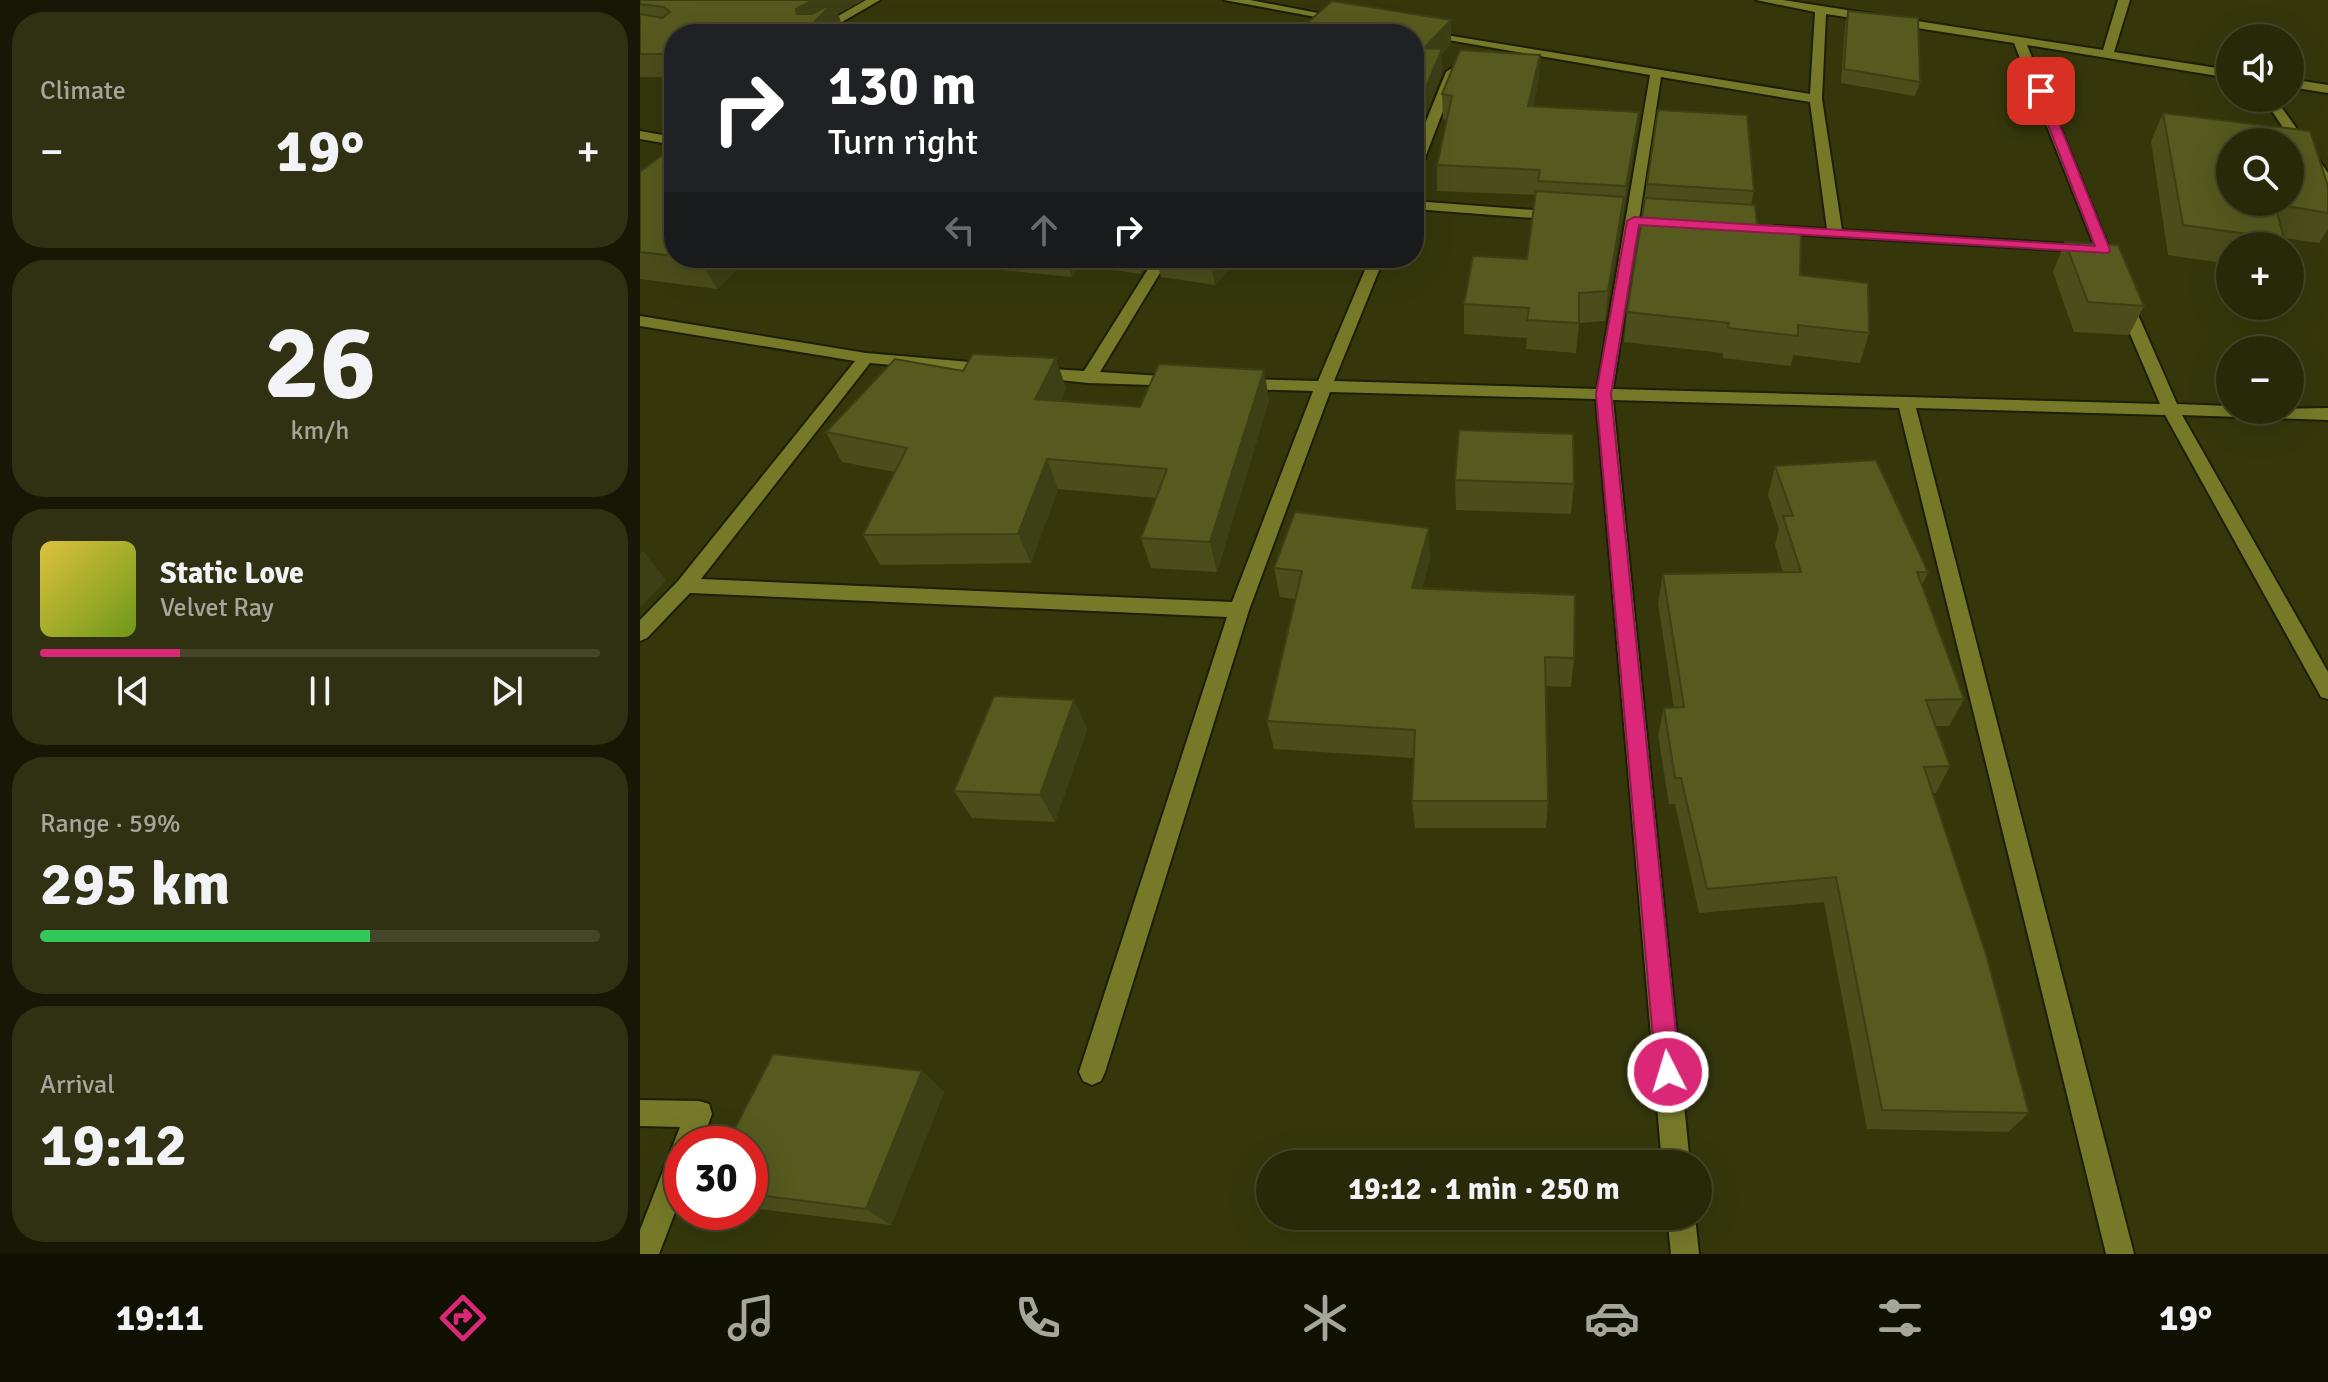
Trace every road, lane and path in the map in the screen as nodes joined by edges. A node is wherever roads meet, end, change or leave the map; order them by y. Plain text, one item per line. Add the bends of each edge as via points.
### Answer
1 (874, 0) edge
2 (1230, 0) edge
3 (1321, 0) edge
4 (1762, 0) edge
5 (2124, 0) edge
6 (1779, 2) edge
7 (1821, 10) junction
8 (1310, 19) junction
9 (1359, 22) edge
10 (831, 24) edge
11 (1424, 33) edge
12 (1465, 40) junction
13 (2019, 41) junction
14 (2107, 55) junction
15 (1656, 72) junction
16 (2216, 72) edge
17 (2304, 85) edge
18 (2328, 89) edge
19 (1816, 99) junction
20 (2279, 112) edge
21 (640, 135) edge
22 (664, 139) edge
23 (1424, 143) edge
24 (2328, 183) edge
25 (1424, 206) edge
26 (1571, 216) edge
27 (1758, 229) edge
28 (1835, 234) junction
29 (2103, 250) junction
30 (1156, 268) edge
31 (1373, 268) edge
32 (640, 321) edge
33 (866, 358) junction
34 (1088, 378) junction
35 (1198, 383) edge
36 (1229, 384) edge
37 (1323, 388) junction
38 (1604, 394) junction
39 (1906, 401) junction
40 (2171, 411) junction
41 (2328, 414) edge
42 (685, 586) junction
43 (1239, 610) junction
44 (640, 633) edge
45 (2328, 691) edge
46 (1092, 1072) dead end
47 (640, 1113) edge
48 (694, 1126) edge
49 (1675, 1150) edge
50 (664, 1205) edge
51 (1682, 1230) edge
52 (645, 1254) edge
53 (1685, 1254) edge
54 (2120, 1254) edge

1 - 10 street
2 - 8 street
3 - 8 street
4 - 6 street
5 - 14 street
6 - 7 street
7 - 13 street
7 - 19 street
8 - 9 street
11 - 12 street
12 - 15 street
12 - 23 street
13 - 14 street
13 - 29 street
14 - 16 street
15 - 19 street
15 - 38 street
17 - 18 street
19 - 28 street
20 - 24 street
21 - 22 street
25 - 26 street
27 - 28 street
28 - 29 street
29 - 40 street
30 - 34 street
31 - 37 street
32 - 33 street
33 - 34 street
33 - 42 street
34 - 35 street
36 - 37 street
37 - 38 street
37 - 43 street
38 - 39 street
38 - 49 street
39 - 40 street
39 - 54 street
40 - 41 street
40 - 45 street
42 - 43 street
42 - 44 street
43 - 46 street
47 - 48 street via 699,1114
50 - 52 street
51 - 53 street

